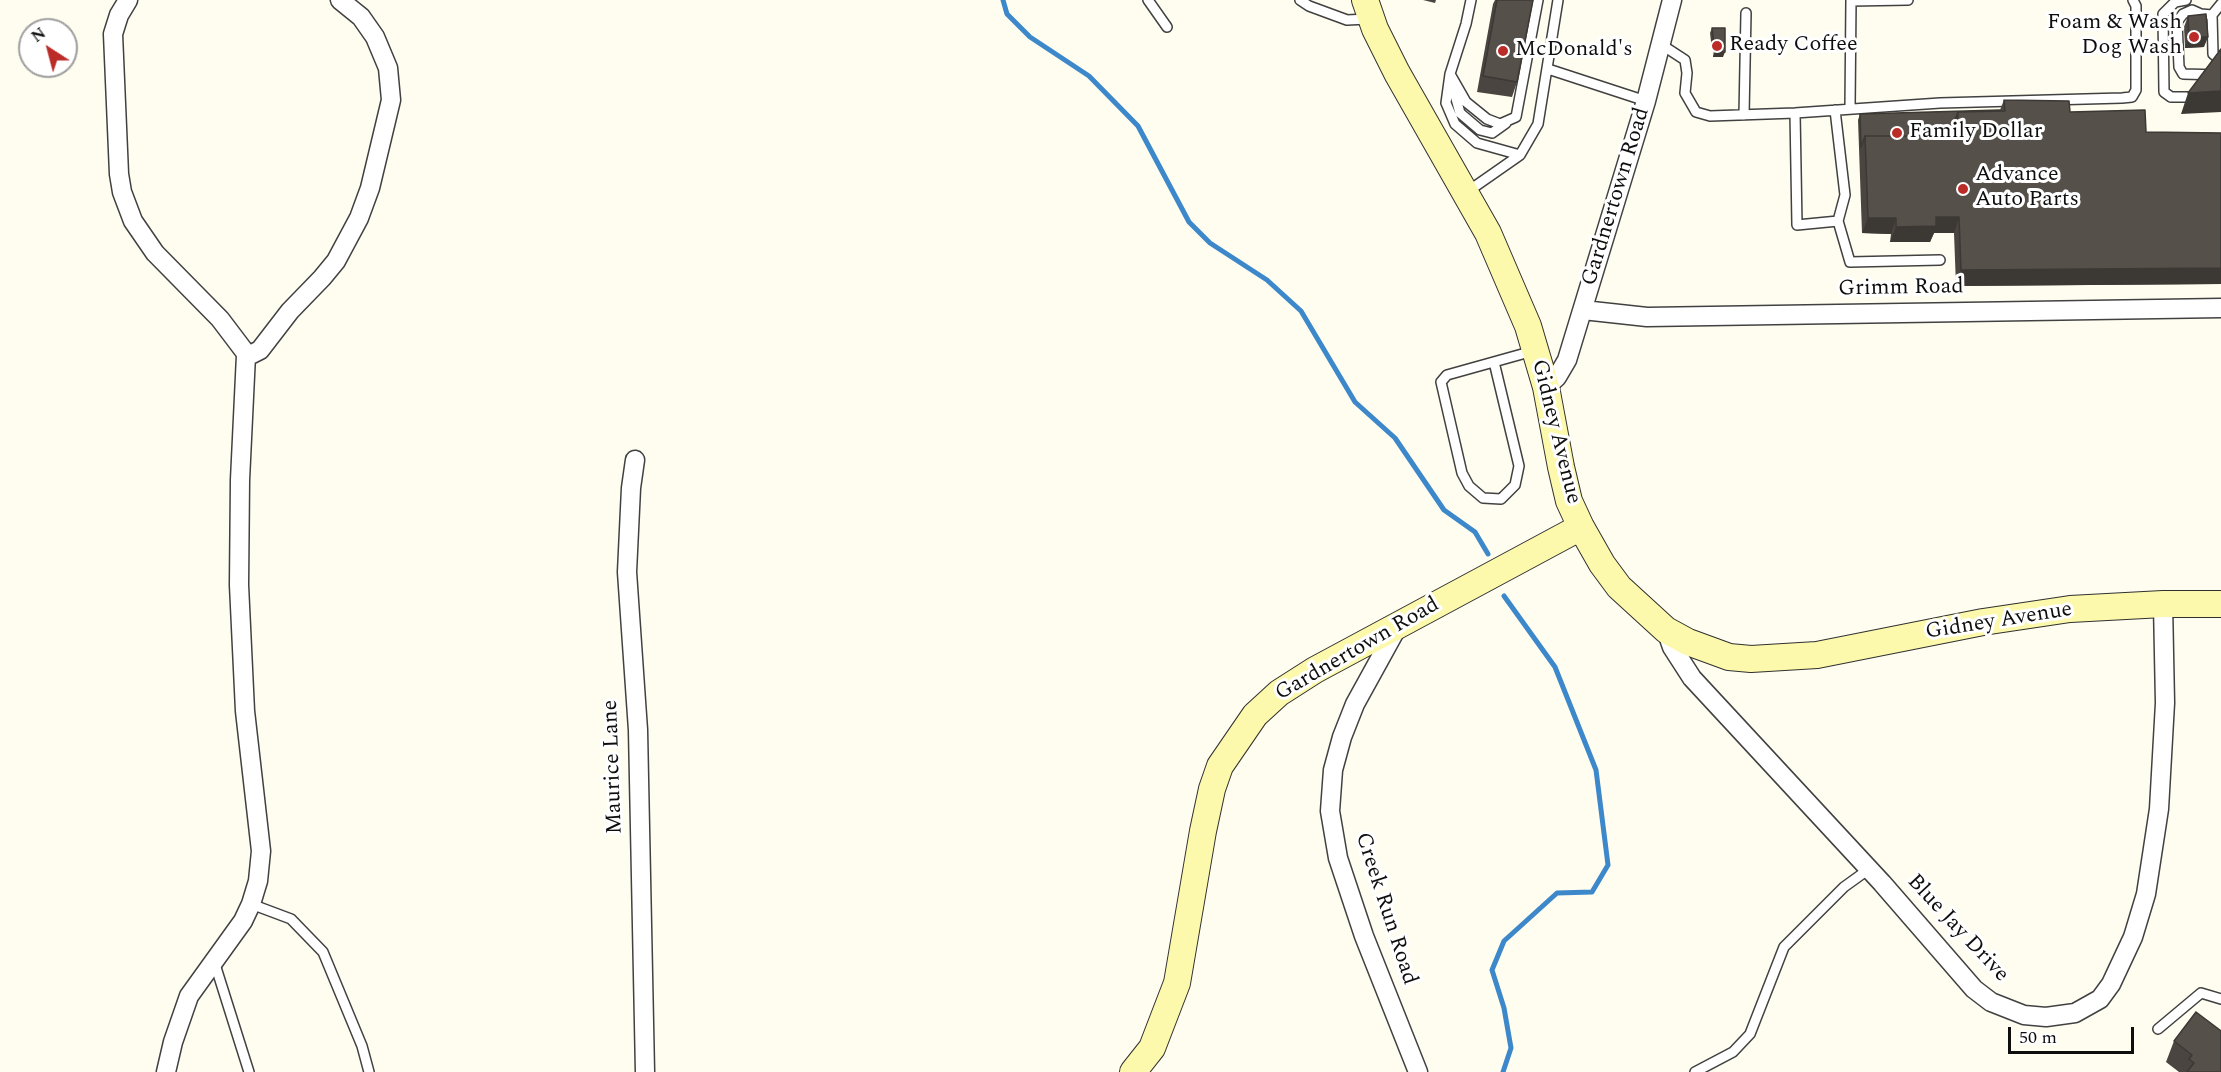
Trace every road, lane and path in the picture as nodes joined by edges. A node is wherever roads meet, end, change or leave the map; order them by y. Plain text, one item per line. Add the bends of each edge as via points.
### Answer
1 (128, 0) edge
2 (340, 0) edge
3 (1148, 0) edge
4 (1300, 0) edge
5 (1471, 0) edge
6 (1538, 0) edge
7 (1558, 0) edge
8 (1672, 0) edge
9 (1851, 0) edge
10 (1908, 0) edge
11 (2133, 0) edge
12 (2186, 0) edge
13 (2210, 0) edge
14 (2221, 4) edge
15 (1368, 9) edge
16 (1746, 13) dead end
17 (2212, 15) junction
18 (1167, 27) dead end
19 (1662, 45) junction
20 (2221, 58) edge
21 (1548, 69) junction
22 (1450, 74) junction
23 (2221, 75) edge
24 (2221, 97) edge
25 (1646, 101) junction
26 (1850, 108) junction
27 (1835, 110) junction
28 (1796, 113) junction
29 (1744, 115) junction
30 (1520, 155) junction
31 (1465, 193) junction
32 (1838, 221) junction
33 (1940, 260) dead end
34 (2221, 308) edge
35 (1582, 310) junction
36 (1535, 350) junction
37 (246, 355) junction
38 (1494, 362) junction
39 (1546, 387) junction
40 (635, 460) dead end
41 (1581, 527) junction
42 (2163, 604) junction
43 (2221, 604) edge
44 (1398, 626) junction
45 (1666, 630) junction
46 (1869, 869) junction
47 (252, 904) junction
48 (214, 961) junction
49 (2221, 999) edge
50 (2158, 1029) dead end
51 (166, 1072) edge
52 (249, 1072) edge
53 (369, 1072) edge
54 (645, 1072) edge
55 (1133, 1072) edge
56 (1418, 1072) edge
57 (1695, 1072) edge

1 - 37 street via 113,34 122,192 133,221 155,253 220,319
2 - 37 street via 361,17 375,37 388,68 391,100 370,188 336,261 260,350
3 - 18 lane
4 - 15 lane via 1347,20
5 - 22 lane
6 - 22 lane via 1516,117 1500,124 1487,119 1466,102
7 - 21 lane
8 - 19 street, Gardnertown Road
9 - 10 lane
9 - 26 lane
11 - 26 lane via 2136,90 2132,97
12 - 24 lane via 2175,2 2163,14 2164,92 2170,97
13 - 14 lane
14 - 17 lane
15 - 31 street, Gidney Avenue via 1397,74
16 - 29 lane
17 - 20 lane via 2213,54
17 - 23 lane via 2192,10 2177,22 2180,67 2183,74
19 - 25 street, Gardnertown Road
19 - 29 lane via 1686,60 1685,93 1696,112 1710,116
21 - 25 lane
21 - 30 lane via 1538,124
22 - 30 lane via 1446,103 1455,124 1477,143
25 - 35 street, Gardnertown Road
26 - 27 lane
27 - 28 lane
27 - 32 lane via 1845,195
28 - 29 lane
28 - 32 lane via 1797,225
30 - 31 lane
31 - 36 street, Gidney Avenue via 1488,233
32 - 33 lane via 1850,262
34 - 35 street, Grimm Road via 1647,317
35 - 39 street, Gardnertown Road via 1568,360
36 - 38 lane
36 - 39 street, Gidney Avenue
37 - 47 street via 239,585 245,711 261,851
38 - 38 lane via 1447,375 1441,382 1462,473 1469,486 1483,498 1501,499 1515,485 1519,466
39 - 41 street, Gidney Avenue via 1560,467
40 - 54 street, Maurice Lane via 627,572 638,730
41 - 44 street, Gardnertown Road
41 - 45 street, Gidney Avenue via 1618,587
42 - 43 street, Gidney Avenue
42 - 45 street, Gidney Avenue via 2070,609 1817,654 1751,659 1729,657
42 - 46 street, Blue Jay Drive via 2165,704 2158,809 2146,894 2133,937 2100,999 2085,1009 2046,1017 2024,1015 1991,1002 1974,989
44 - 55 street, Gardnertown Road via 1279,693 1255,715 1220,766 1203,831 1177,982 1152,1048
44 - 56 street, Creek Run Road via 1355,704 1342,737 1333,770 1330,811 1338,858 1364,936
45 - 46 street, Blue Jay Drive via 1692,678
46 - 57 lane via 1844,887 1784,947 1750,1034 1733,1052
47 - 48 street
47 - 53 lane via 291,919 323,952
48 - 51 street via 189,996
48 - 52 lane
49 - 50 lane via 2201,993

